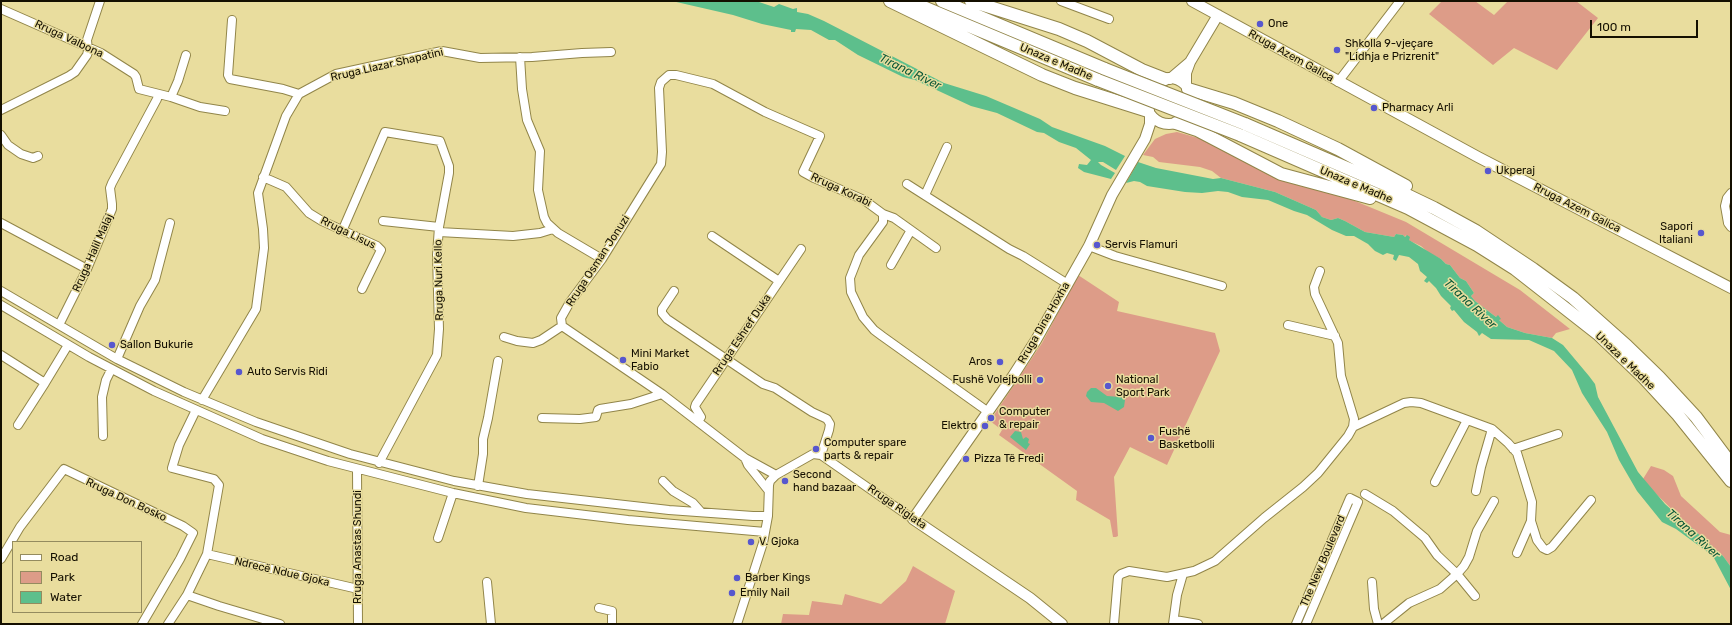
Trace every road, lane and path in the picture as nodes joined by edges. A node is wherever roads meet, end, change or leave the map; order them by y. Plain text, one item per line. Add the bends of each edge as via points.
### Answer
1 (100, 1) edge
2 (890, 1) edge
3 (909, 1) edge
4 (942, 1) edge
5 (971, 1) edge
6 (1061, 1) edge
7 (1192, 1) edge
8 (1400, 1) edge
9 (1, 9) edge
10 (1218, 16) junction
11 (1109, 19) dead end
12 (232, 20) dead end
13 (87, 45) junction
14 (611, 52) dead end
15 (186, 54) dead end
16 (520, 57) junction
17 (1190, 62) junction
18 (665, 77) joint
19 (1168, 79) junction
20 (1338, 82) junction
21 (1187, 87) junction
22 (158, 94) junction
23 (299, 94) junction
24 (171, 97) junction
25 (1, 110) edge
26 (225, 110) dead end
27 (1149, 112) junction
28 (1171, 124) junction
29 (1, 135) edge
30 (1143, 144) junction
31 (947, 147) dead end
32 (38, 156) dead end
33 (263, 177) junction
34 (907, 184) dead end
35 (1731, 193) edge
36 (925, 195) junction
37 (883, 214) junction
38 (383, 221) dead end
39 (1, 223) edge
40 (170, 224) dead end
41 (1731, 227) edge
42 (343, 229) junction
43 (439, 229) junction
44 (553, 229) junction
45 (911, 230) junction
46 (712, 236) dead end
47 (1089, 246) junction
48 (936, 248) dead end
49 (801, 249) dead end
50 (602, 259) junction
51 (891, 265) dead end
52 (87, 269) junction
53 (1320, 271) dead end
54 (779, 280) junction
55 (1066, 283) junction
56 (1553, 283) junction
57 (1222, 286) dead end
58 (1731, 288) edge
59 (362, 289) dead end
60 (1, 291) edge
61 (674, 291) dead end
62 (1555, 299) junction
63 (1, 305) edge
64 (59, 325) junction
65 (1288, 325) dead end
66 (562, 326) junction
67 (1335, 336) junction
68 (504, 337) dead end
69 (68, 345) junction
70 (1, 356) edge
71 (117, 359) junction
72 (726, 359) junction
73 (498, 361) dead end
74 (111, 370) junction
75 (45, 383) junction
76 (662, 394) junction
77 (202, 400) junction
78 (196, 410) junction
79 (988, 411) junction
80 (542, 418) dead end
81 (1467, 420) junction
82 (698, 422) junction
83 (18, 425) dead end
84 (1353, 427) junction
85 (1492, 429) junction
86 (1558, 434) dead end
87 (103, 436) dead end
88 (1514, 449) junction
89 (822, 455) junction
90 (745, 458) junction
91 (379, 463) junction
92 (1731, 464) edge
93 (357, 469) junction
94 (776, 475) junction
95 (662, 481) dead end
96 (1731, 481) edge
97 (1436, 482) dead end
98 (478, 486) junction
99 (768, 490) junction
100 (1476, 491) dead end
101 (453, 493) junction
102 (1365, 494) dead end
103 (1591, 500) dead end
104 (1494, 501) dead end
105 (701, 512) junction
106 (768, 516) junction
107 (914, 518) junction
108 (1531, 521) junction
109 (765, 532) junction
110 (438, 538) dead end
111 (1517, 553) dead end
112 (207, 554) junction
113 (1, 559) edge
114 (1183, 574) junction
115 (1457, 574) junction
116 (487, 582) dead end
117 (1372, 582) dead end
118 (358, 589) junction
119 (188, 595) junction
120 (1475, 596) dead end
121 (599, 608) dead end
122 (1174, 622) edge
123 (142, 624) edge
124 (168, 624) edge
125 (280, 624) edge
126 (358, 624) edge
127 (491, 624) edge
128 (612, 624) edge
129 (737, 624) edge
130 (1062, 624) edge
131 (1114, 624) edge
132 (1198, 624) edge
133 (1296, 624) edge
134 (1306, 624) edge
135 (1378, 624) edge
136 (1383, 624) edge

1 - 13 street
2 - 27 highway via 1042,75
3 - 62 highway, Unaza e Madhe, bridge via 1098,80 1240,135 1378,194 1477,245
4 - 56 highway, Unaza e Madhe, bridge via 1245,124 1384,184 1434,208 1494,242
5 - 19 highway via 1060,30 1142,70
6 - 11 street
7 - 10 main road, Rruga Azem Galica
8 - 20 street
9 - 13 street, Rruga Valbona
10 - 17 main road, Rruga Dine Hoxha
10 - 20 main road, Rruga Azem Galica
12 - 23 street via 228,75 230,79
13 - 22 street, Rruga Valbona via 134,74 139,89
13 - 25 street via 87,56 72,74
14 - 16 street, Rruga Llazar Shapatini
15 - 24 street
16 - 23 street, Rruga Llazar Shapatini via 480,58 442,51 336,74
16 - 44 street via 527,120 540,151 539,195 544,217
17 - 19 main road, Rruga Dine Hoxha
17 - 21 main road, Rruga Dine Hoxha via 1186,73
18 - 37 street, Rruga Korabi via 676,75 713,84 765,112 820,136 803,172 864,200
18 - 50 street, Rruga Osman Jonuzi via 659,84 661,164
19 - 21 main road via 1177,80
19 - 27 main road, Rruga Dine Hoxha via 1157,82 1150,89 1146,99
20 - 58 main road, Rruga Azem Galica
21 - 28 main road, Rruga Dine Hoxha via 1192,97 1191,109 1183,119
21 - 56 highway via 1247,108 1348,154 1464,216 1538,267
22 - 24 street, Rruga Valbona
22 - 52 street, Rruga Halil Malaj via 112,182 112,209
23 - 33 street via 286,116
24 - 26 street, Rruga Valbona via 200,107
27 - 28 main road via 1160,122
27 - 30 main road, Rruga Dine Hoxha via 1150,124
28 - 30 main road, Rruga Dine Hoxha
28 - 62 highway via 1197,130 1281,174 1347,191 1404,212 1476,251 1537,291
29 - 32 street via 21,154 33,158
30 - 47 main road, Rruga Dine Hoxha via 1112,195
31 - 36 street
33 - 42 street, Rruga Lisus via 286,187 309,213
33 - 77 street via 258,193 264,248 256,309
34 - 36 street
35 - 41 street via 1725,206
36 - 55 street
37 - 45 street
37 - 79 street, Rruga Korabi via 883,222 859,255 850,278 851,292 858,309 874,330
38 - 43 street
39 - 52 street
40 - 71 street via 155,280 140,306
42 - 43 street, Rruga Nuri Kello via 385,132 440,141 449,173
42 - 59 street, Rruga Lisus via 381,250
43 - 44 street via 513,236
43 - 91 street, Rruga Nuri Kello via 440,329 436,355
44 - 50 street
45 - 48 street
45 - 51 street
46 - 54 street
47 - 55 main road, Rruga Dine Hoxha
47 - 57 street via 1115,256
49 - 54 street, Rruga Eshref Duka
50 - 66 street, Rruga Osman Jonuzi via 561,318
52 - 64 street, Rruga Halil Malaj
53 - 67 street via 1314,287 1315,294
54 - 72 street, Rruga Eshref Duka
55 - 79 main road, Rruga Dine Hoxha via 1025,358
56 - 92 highway, Unaza e Madhe via 1573,298 1659,377 1696,417
60 - 64 street
61 - 72 street via 662,309 664,316
62 - 96 highway, Unaza e Madhe via 1598,334 1644,378 1678,415
63 - 69 street
64 - 71 street
65 - 67 street
66 - 68 street via 533,343
66 - 76 street
67 - 84 street via 1341,376 1354,419
69 - 74 street
69 - 75 street
70 - 75 street
71 - 77 street
72 - 82 street, Rruga Eshref Duka via 696,404 695,407 701,417
72 - 89 street via 763,384 775,388 827,419 830,424
73 - 98 street via 483,439
74 - 78 street
74 - 87 street via 102,397
75 - 83 street
76 - 80 street via 631,404 600,409 596,417
76 - 82 street
77 - 91 street via 280,431
78 - 93 street via 302,453
78 - 112 street via 179,445 172,468 218,482
79 - 107 main road, Rruga Dine Hoxha
81 - 84 street via 1422,403 1411,402
81 - 85 street
81 - 97 street
82 - 90 street
84 - 114 street via 1329,460 1303,487 1215,561
85 - 88 street
85 - 100 street
86 - 88 street
88 - 108 street via 1532,502
89 - 94 street via 813,454
89 - 107 street, Rruga Riglata
90 - 94 street
90 - 99 street via 748,466
91 - 98 street
93 - 101 street
93 - 118 street, Rruga Anastas Shundi
94 - 99 street
95 - 105 street via 672,491 693,503
98 - 105 street via 555,498
99 - 106 street
101 - 109 street via 526,508
101 - 110 street
102 - 115 street via 1393,511 1425,538 1437,555
103 - 108 street via 1547,550 1537,540
104 - 115 street via 1481,521 1469,557
105 - 106 street
106 - 109 street
107 - 130 main road, Rruga Riglata via 1030,598
108 - 111 street
109 - 129 street
112 - 118 street, Ndrecë Ndue Gjoka
112 - 119 street
113 - 123 street, Rruga Don Bosko via 20,527 64,469 193,533
114 - 122 street via 1177,595
114 - 131 street via 1167,577 1128,571 1121,574 1118,577
115 - 120 street
115 - 136 street via 1440,589 1409,603
116 - 127 street
117 - 135 street
118 - 126 street, Rruga Anastas Shundi
119 - 124 street
119 - 125 street
121 - 128 street via 612,611
122 - 132 street
133 - 134 street, The New Boulevard via 1350,498 1358,502

